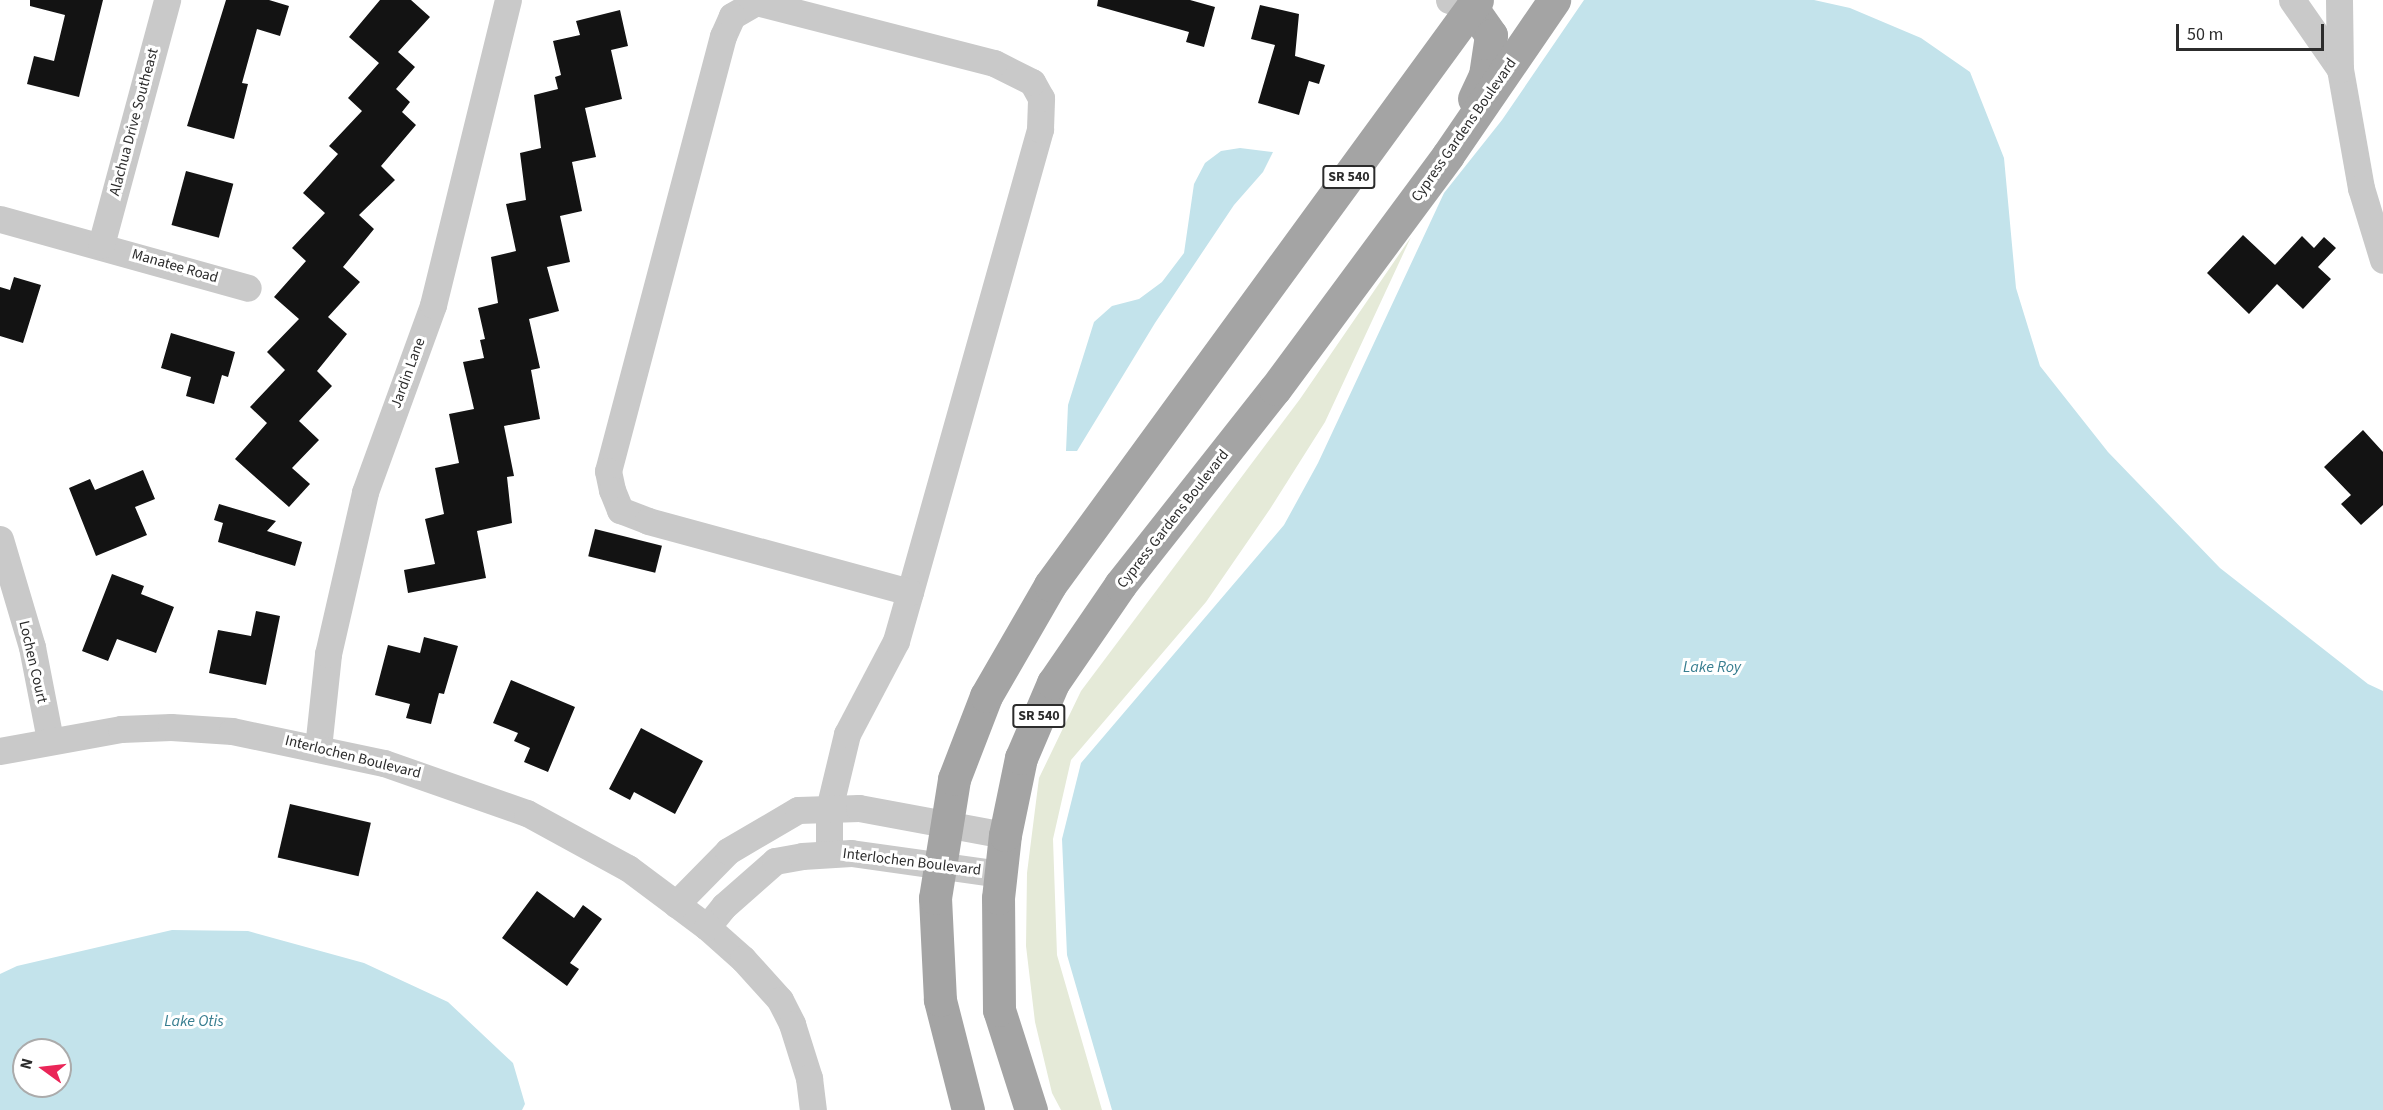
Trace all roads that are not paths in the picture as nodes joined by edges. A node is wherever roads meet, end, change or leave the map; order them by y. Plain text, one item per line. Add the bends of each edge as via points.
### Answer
1 (167, 0) edge
2 (508, 0) edge
3 (1554, 0) edge
4 (2292, 0) edge
5 (2339, 0) edge
6 (1466, 3) edge
7 (2340, 69) junction
8 (1448, 155) junction
9 (0, 219) edge
10 (102, 245) junction
11 (2383, 260) edge
12 (248, 288) dead end
13 (0, 539) edge
14 (6, 587) edge
15 (910, 592) junction
16 (50, 740) junction
17 (318, 748) junction
18 (0, 751) edge
19 (829, 809) junction
20 (947, 825) junction
21 (1005, 835) junction
22 (829, 852) junction
23 (940, 864) junction
24 (1000, 874) junction
25 (676, 903) junction
26 (708, 927) junction
27 (813, 1110) edge
28 (968, 1110) edge
29 (1030, 1110) edge

1 - 10 street, Alachua Drive Southeast
2 - 17 street, Jardin Lane via 433,305 365,492 328,654
3 - 8 main road, Cypress Gardens Boulevard / SR 540
4 - 7 street
5 - 7 street
6 - 8 main road via 1491,35 1485,75
6 - 20 main road, SR 540 via 1050,585 986,696 954,779
7 - 11 street via 2361,188
8 - 21 main road, Cypress Gardens Boulevard / SR 540 via 1275,389 1120,585 1053,683 1021,758
9 - 10 street, Manatee Road
10 - 12 street, Manatee Road
13 - 14 street, Lochen Court
14 - 16 street, Lochen Court via 32,647
15 - 15 street via 1040,129 1041,98 1032,82 994,63 756,2 732,16 723,36 609,471 612,490 620,510 648,521
15 - 19 street via 882,672 847,734
16 - 17 street, Interlochen Boulevard via 121,729 171,727 232,731
16 - 18 street, Interlochen Boulevard
17 - 25 street, Interlochen Boulevard via 443,781 527,813 628,868
19 - 20 street via 859,808
19 - 22 street
19 - 25 street via 798,810 728,851
20 - 21 street
20 - 23 main road, SR 540
21 - 24 main road, Cypress Gardens Boulevard / SR 540
22 - 23 street, Interlochen Boulevard
22 - 26 street, Interlochen Boulevard via 775,861 724,906
23 - 24 street, Interlochen Boulevard
23 - 28 main road, SR 540 via 935,898 940,1000
24 - 29 main road, Cypress Gardens Boulevard / SR 540 via 999,1010
25 - 26 street, Interlochen Boulevard
26 - 27 street, Interlochen Boulevard via 780,1000 801,1047

